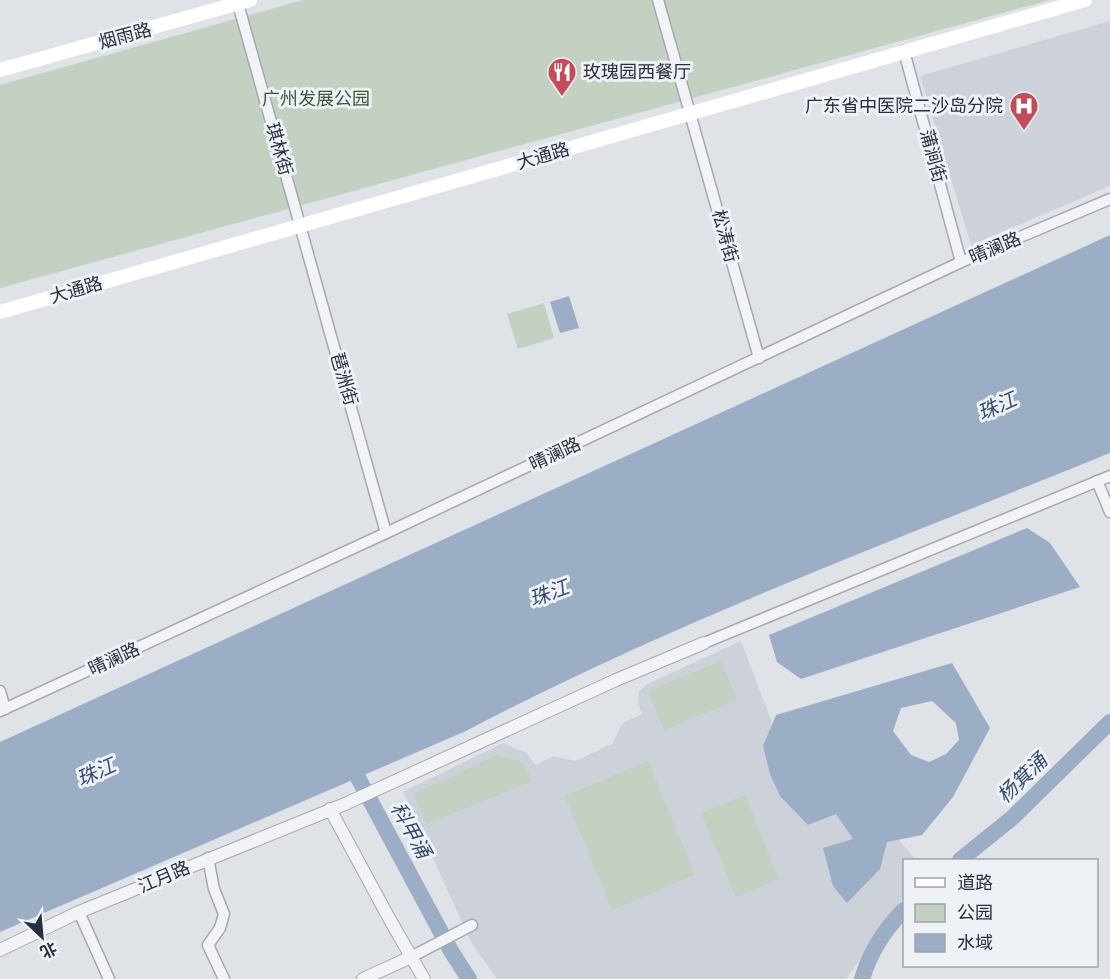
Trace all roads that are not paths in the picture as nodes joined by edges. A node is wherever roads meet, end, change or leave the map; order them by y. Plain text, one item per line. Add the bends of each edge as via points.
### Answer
1 (658, 0) edge
2 (1085, 0) edge
3 (241, 1) edge
4 (904, 51) junction
5 (0, 70) edge
6 (692, 114) junction
7 (1110, 199) edge
8 (301, 224) junction
9 (961, 262) junction
10 (0, 312) edge
11 (759, 358) junction
12 (1110, 476) edge
13 (1097, 481) junction
14 (1110, 512) edge
15 (386, 533) junction
16 (704, 643) joint
17 (0, 691) edge
18 (3, 710) edge
19 (330, 809) junction
20 (208, 858) junction
21 (79, 912) junction
22 (472, 925) dead end
23 (0, 950) edge
24 (411, 957) junction
25 (109, 979) edge
26 (224, 979) edge
27 (363, 979) edge
28 (424, 979) edge

1 - 6 street, 松涛街
2 - 4 main road, 大通路
3 - 5 main road, 烟雨路
3 - 8 street, 琪林街
4 - 6 main road, 大通路
4 - 9 street, 蒲涧街
6 - 8 main road, 大通路
6 - 11 street, 松涛街
7 - 9 street, 晴澜路
8 - 10 main road, 大通路
8 - 15 street, 琶洲街
9 - 11 street, 晴澜路
11 - 15 street, 晴澜路
12 - 13 street
13 - 14 street
13 - 16 street
15 - 18 street, 晴澜路
16 - 19 street, 江月路
17 - 18 street
19 - 20 street, 江月路
19 - 24 street
20 - 21 street, 江月路
20 - 26 street via 224,914 208,945
21 - 23 street, 江月路
21 - 25 street
22 - 24 street
24 - 27 street
24 - 28 street

